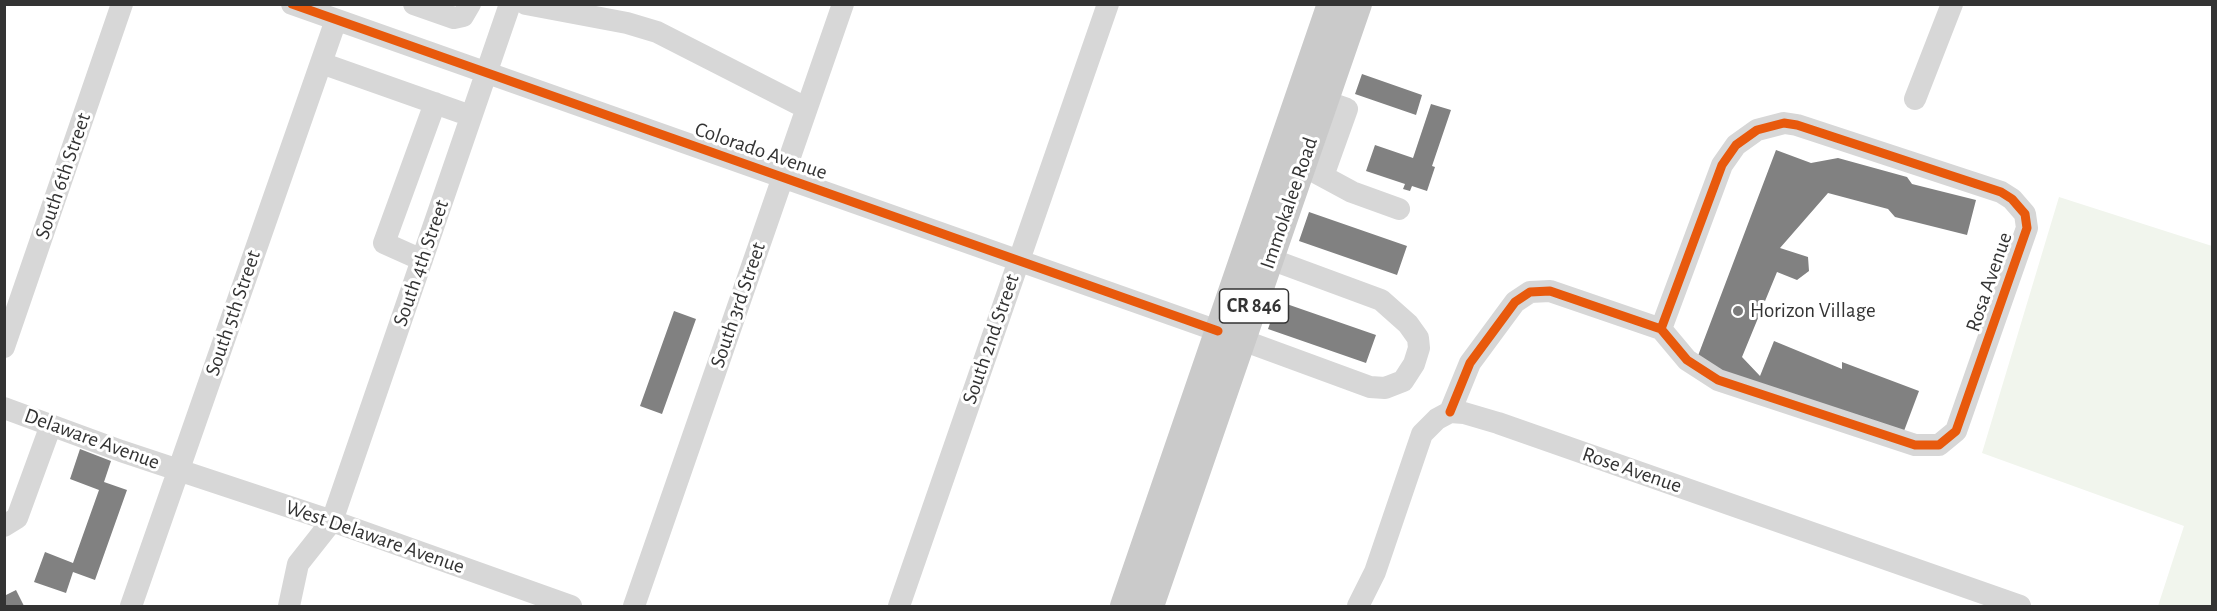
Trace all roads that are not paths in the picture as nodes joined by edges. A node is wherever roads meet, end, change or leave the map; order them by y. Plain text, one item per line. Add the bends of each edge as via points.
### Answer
1 (122, 4) edge
2 (414, 4) edge
3 (470, 4) edge
4 (510, 4) edge
5 (526, 4) edge
6 (843, 4) edge
7 (1108, 4) edge
8 (1331, 4) edge
9 (1358, 4) edge
10 (1952, 4) edge
11 (306, 7) edge
12 (336, 20) junction
13 (321, 63) junction
14 (486, 73) junction
15 (1915, 99) dead end
16 (435, 103) junction
17 (806, 108) junction
18 (471, 116) junction
19 (1313, 171) junction
20 (782, 177) junction
21 (1400, 209) dead end
22 (1270, 259) junction
23 (422, 260) junction
24 (1018, 261) junction
25 (1661, 329) junction
26 (1230, 336) junction
27 (4, 347) edge
28 (4, 408) edge
29 (1450, 412) junction
30 (51, 424) junction
31 (179, 469) junction
32 (332, 521) junction
33 (4, 526) edge
34 (130, 606) edge
35 (289, 606) edge
36 (571, 606) edge
37 (634, 606) edge
38 (899, 606) edge
39 (1124, 606) edge
40 (1150, 606) edge
41 (1358, 606) edge
42 (2020, 606) edge

1 - 27 street, South 6th Street
2 - 3 street via 454,18 463,16
4 - 14 street, South 4th Street
5 - 17 street via 657,32
6 - 17 street, South 3rd Street
7 - 24 street, South 2nd Street
8 - 26 main road, Immokalee Road / CR 846
9 - 19 main road, Immokalee Road / CR 846 via 1324,100
10 - 15 street
11 - 12 street, Colorado Avenue
12 - 13 street, South 5th Street
12 - 14 street, Colorado Avenue
13 - 16 street
13 - 31 street, South 5th Street
14 - 18 street, South 4th Street
14 - 20 street, Colorado Avenue
16 - 18 street
16 - 23 street via 384,243
17 - 20 street, South 3rd Street
18 - 23 street, South 4th Street
19 - 21 street via 1352,192
19 - 22 main road, Immokalee Road / CR 846
20 - 24 street, Colorado Avenue
20 - 37 street, South 3rd Street
22 - 26 main road, Immokalee Road / CR 846
22 - 26 street, Colorado Avenue via 1381,300 1418,338 1414,364 1403,381 1385,388 1370,387
23 - 32 street, South 4th Street
24 - 26 street, Colorado Avenue
24 - 38 street, South 2nd Street
25 - 25 street, Rosa Avenue via 1687,360 1718,380 1915,445 1939,445 1956,431 2027,228 2025,214 2001,192 1797,125 1784,123 1757,130 1736,145 1722,165
25 - 29 street via 1550,291 1530,292 1515,302 1470,363
26 - 39 main road, Immokalee Road / CR 846
26 - 40 main road, Immokalee Road / CR 846
28 - 30 street, Delaware Avenue
29 - 41 street via 1422,434 1375,572
29 - 42 street, Rose Avenue via 1498,423
30 - 31 street, Delaware Avenue
30 - 33 street via 17,518
31 - 32 street, West Delaware Avenue
31 - 34 street, South 5th Street
32 - 35 street, South 4th Street via 298,564
32 - 36 street, West Delaware Avenue

